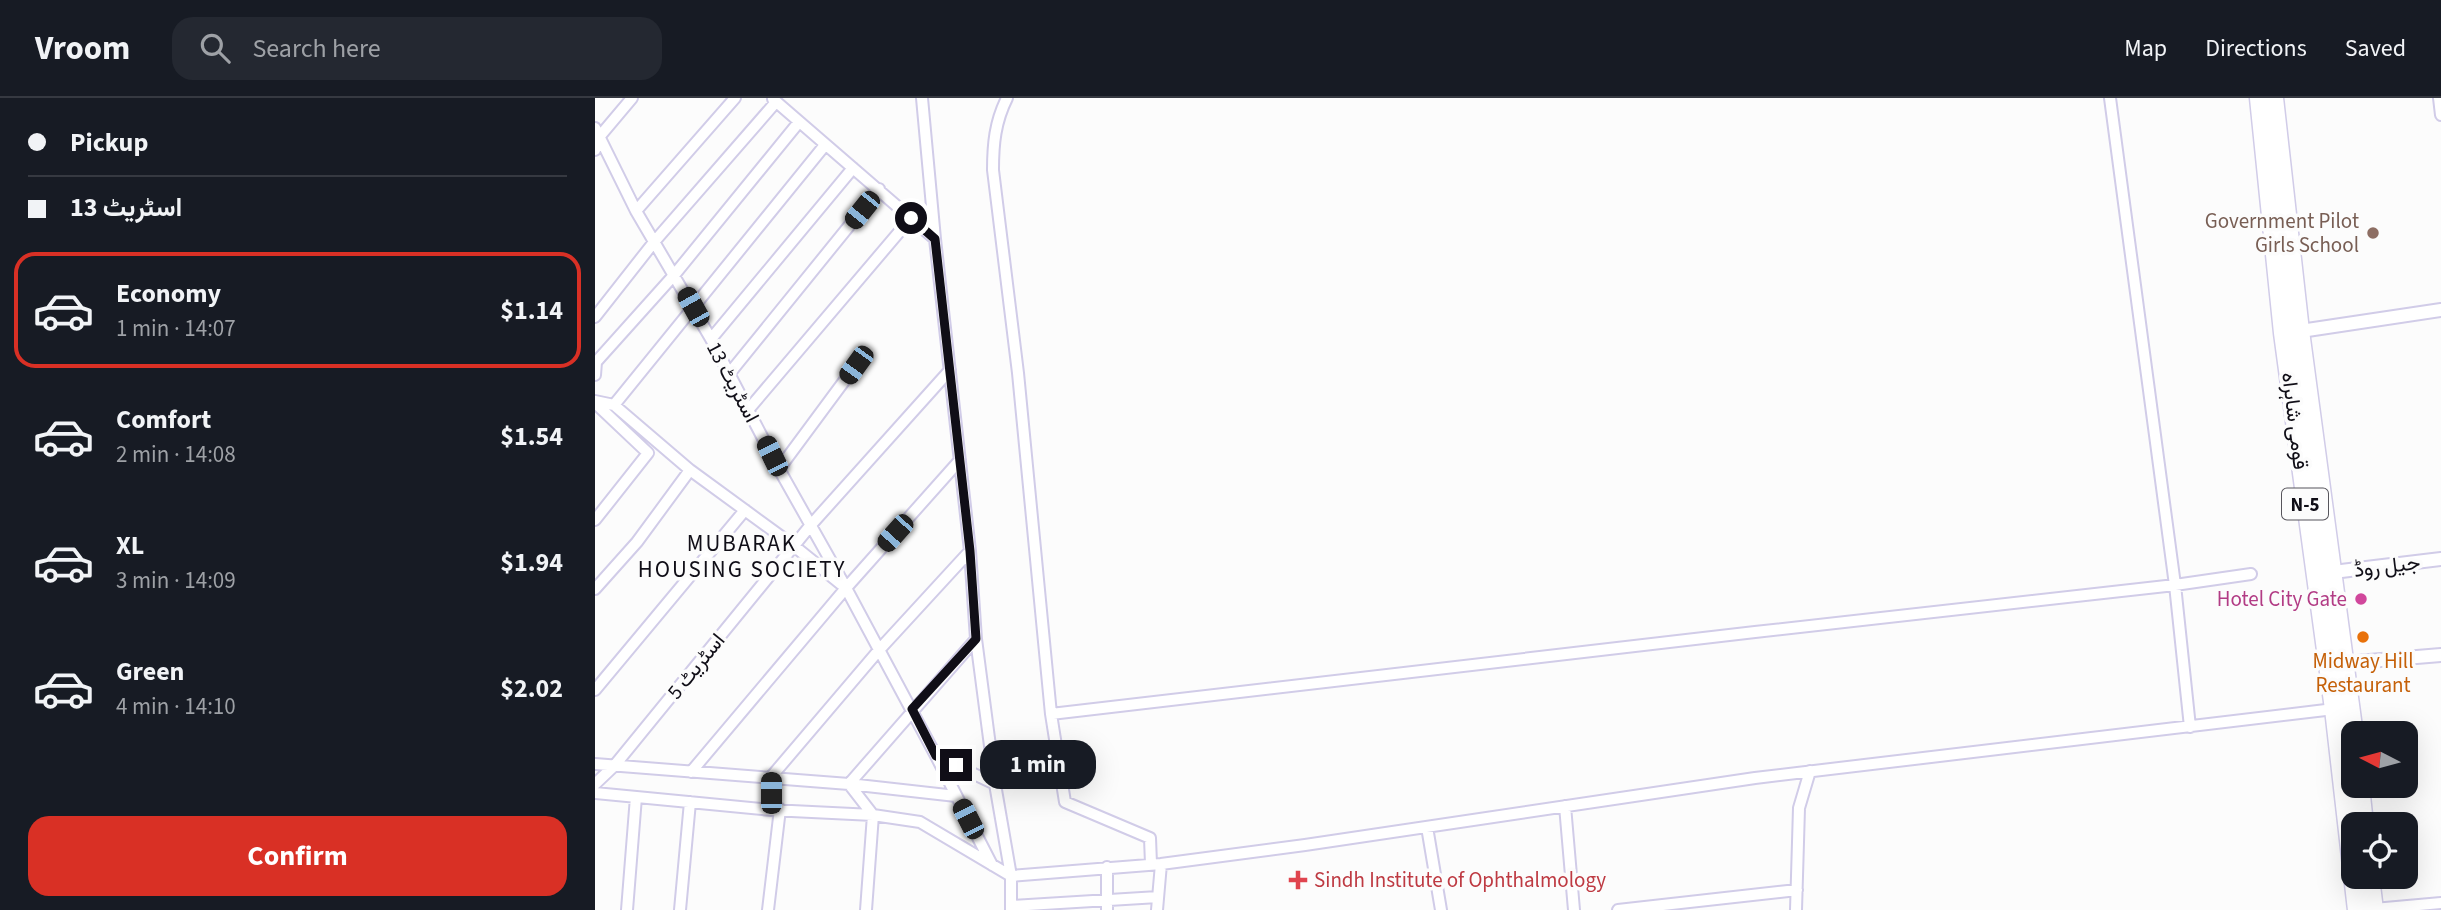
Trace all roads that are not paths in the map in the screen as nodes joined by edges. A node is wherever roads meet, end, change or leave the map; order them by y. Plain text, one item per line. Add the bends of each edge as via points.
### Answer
1 (632, 98) edge
2 (735, 98) edge
3 (922, 98) edge
4 (1007, 98) edge
5 (2110, 98) edge
6 (2259, 98) edge
7 (2274, 98) edge
8 (2439, 98) edge
9 (774, 100) edge
10 (2441, 115) edge
11 (799, 122) junction
12 (598, 132) edge
13 (825, 145) junction
14 (595, 150) edge
15 (853, 168) junction
16 (879, 189) junction
17 (635, 211) junction
18 (911, 218) junction
19 (935, 239) junction
20 (654, 242) junction
21 (674, 274) junction
22 (693, 307) junction
23 (2441, 310) edge
24 (595, 317) edge
25 (2292, 332) junction
26 (711, 339) junction
27 (596, 362) edge
28 (856, 365) dead end
29 (950, 370) junction
30 (729, 374) junction
31 (595, 375) edge
32 (595, 402) edge
33 (614, 405) junction
34 (748, 410) junction
35 (960, 460) junction
36 (779, 469) junction
37 (690, 470) junction
38 (2314, 503) junction
39 (745, 510) junction
40 (595, 520) edge
41 (810, 526) junction
42 (795, 546) junction
43 (970, 551) junction
44 (2441, 559) edge
45 (2333, 572) junction
46 (2251, 574) dead end
47 (2175, 585) junction
48 (846, 588) junction
49 (595, 589) edge
50 (976, 639) junction
51 (879, 650) junction
52 (2441, 655) edge
53 (2345, 663) junction
54 (595, 690) edge
55 (912, 709) junction
56 (2334, 709) junction
57 (1051, 714) junction
58 (2352, 721) edge
59 (2190, 727) junction
60 (936, 756) junction
61 (595, 764) edge
62 (615, 765) junction
63 (1810, 771) junction
64 (691, 772) junction
65 (771, 777) junction
66 (595, 784) edge
67 (849, 784) junction
68 (995, 784) junction
69 (595, 793) edge
70 (956, 796) junction
71 (636, 797) junction
72 (690, 803) junction
73 (1565, 806) junction
74 (776, 810) junction
75 (2347, 812) edge
76 (873, 815) junction
77 (1427, 827) junction
78 (1156, 864) junction
79 (992, 865) junction
80 (1107, 867) junction
81 (1011, 876) junction
82 (2355, 889) edge
83 (2371, 889) edge
84 (1797, 890) junction
85 (1158, 897) junction
86 (2441, 903) edge
87 (1107, 905) edge
88 (1011, 908) edge
89 (627, 910) edge
90 (680, 910) edge
91 (768, 910) edge
92 (866, 910) edge
93 (1157, 910) edge
94 (1441, 910) edge
95 (1574, 910) edge
96 (1618, 910) edge
97 (1796, 910) edge
98 (2357, 910) edge
99 (2374, 910) edge

1 - 12 street
2 - 17 street
3 - 19 street
4 - 57 street via 993,141 993,170
5 - 47 street
6 - 25 highway, قومی شاہراہ / N-5
7 - 25 highway, قومی شاہراہ / N-5
8 - 10 street
9 - 11 street
9 - 20 street
11 - 13 street
11 - 21 street
12 - 14 street
12 - 17 street, اسٹریٹ 13
13 - 15 street
13 - 22 street
15 - 16 street
15 - 26 street
16 - 18 street
16 - 30 street
17 - 20 street, اسٹریٹ 13
18 - 19 street
18 - 34 street
19 - 29 street
20 - 21 street, اسٹریٹ 13
20 - 24 street
21 - 22 street, اسٹریٹ 13
21 - 27 street
22 - 26 street, اسٹریٹ 13
22 - 33 street
23 - 25 street
25 - 38 highway, قومی شاہراہ / N-5
26 - 30 street, اسٹریٹ 13
27 - 31 street
28 - 36 street
29 - 35 street
29 - 41 street, اسٹریٹ 5
30 - 34 street, اسٹریٹ 13
32 - 33 street
32 - 40 street via 648,453
33 - 37 street
34 - 36 street, اسٹریٹ 13
35 - 43 street
35 - 48 street
36 - 41 street, اسٹریٹ 13
37 - 39 street
37 - 49 street
38 - 45 highway, قومی شاہراہ / N-5
38 - 56 highway, قومی شاہراہ / N-5
39 - 42 street
39 - 54 street
41 - 42 street, اسٹریٹ 5
41 - 48 street, اسٹریٹ 13
42 - 48 street
42 - 62 street, اسٹریٹ 5
43 - 50 street
43 - 51 street
44 - 45 street, جیل روڈ
45 - 53 highway, قومی شاہراہ / N-5
46 - 47 street
47 - 57 street
47 - 59 street
48 - 51 street, اسٹریٹ 13
48 - 64 street
50 - 55 street
50 - 68 street
51 - 55 street, اسٹریٹ 13
51 - 65 street
52 - 53 street
53 - 58 highway, قومی شاہراہ / N-5
55 - 60 street, اسٹریٹ 13
55 - 67 street
56 - 59 street
56 - 75 highway, قومی شاہراہ / N-5
57 - 78 street via 1065,802 1150,838
59 - 63 street
60 - 68 street
60 - 70 street, اسٹریٹ 13
61 - 62 street
62 - 64 street
62 - 66 street, اسٹریٹ 5
63 - 73 street
63 - 84 street via 1799,808
64 - 65 street
65 - 67 street
65 - 74 street
67 - 70 street
67 - 76 street
68 - 81 street
69 - 71 street
70 - 79 street, اسٹریٹ 13
71 - 72 street
71 - 89 street
72 - 74 street
72 - 90 street
73 - 77 street
73 - 95 street
74 - 76 street
74 - 91 street
76 - 79 street via 920,822
76 - 92 street
77 - 78 street
77 - 94 street
78 - 80 street
78 - 85 street
79 - 81 street
80 - 81 street
80 - 87 street
81 - 88 street
82 - 98 highway, قومی شاہراہ / N-5
83 - 99 highway
84 - 96 street
84 - 97 street
85 - 87 street
85 - 93 street
86 - 99 street
87 - 88 street

